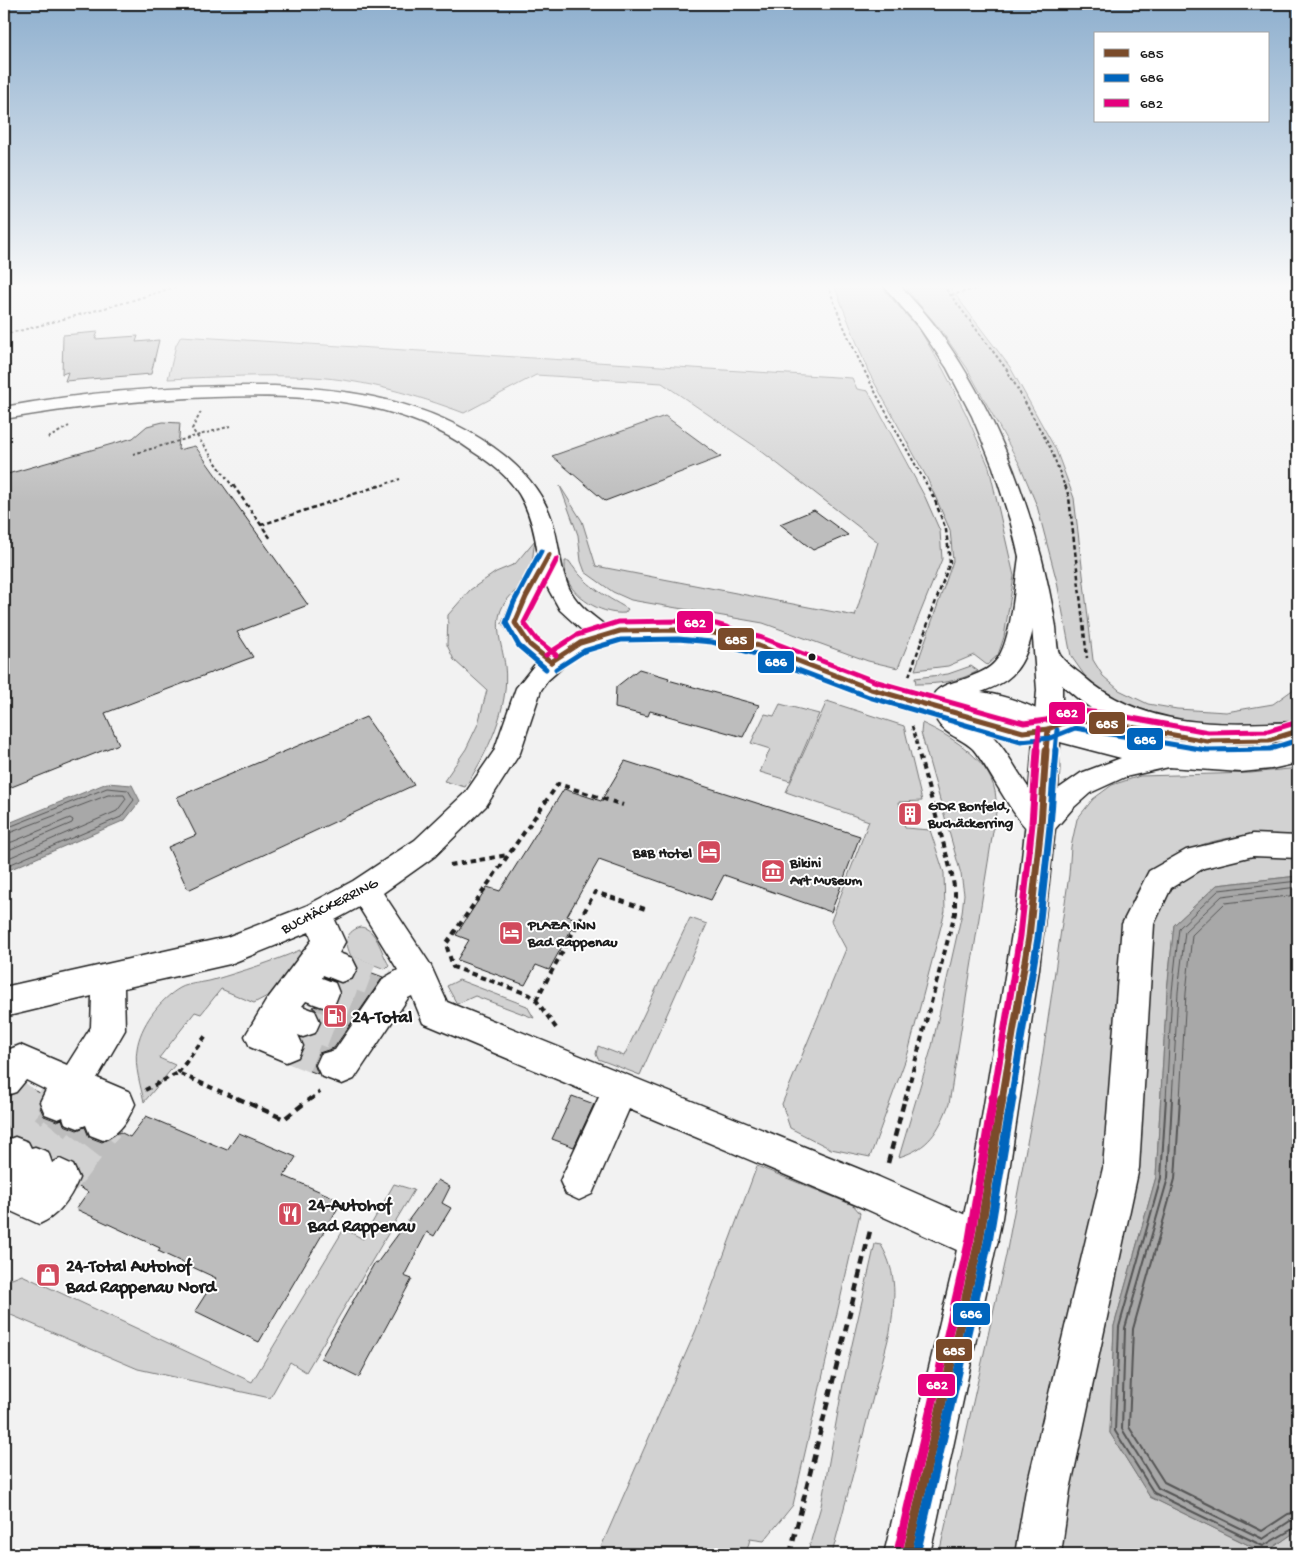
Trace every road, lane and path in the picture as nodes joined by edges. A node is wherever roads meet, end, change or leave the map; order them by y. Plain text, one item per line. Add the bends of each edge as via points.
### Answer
1 (858, 358) edge
2 (950, 358) edge
3 (997, 358) edge
4 (204, 407) dead end
5 (4, 413) edge
6 (231, 426) dead end
7 (197, 436) junction
8 (134, 454) dead end
9 (400, 479) dead end
10 (261, 525) junction
11 (271, 539) dead end
12 (549, 555) junction
13 (1030, 557) junction
14 (602, 635) junction
15 (1085, 642) dead end
16 (1047, 656) junction
17 (550, 662) junction
18 (950, 694) junction
19 (906, 698) junction
20 (1048, 729) junction
21 (1298, 731) edge
22 (1298, 753) edge
23 (1172, 758) junction
24 (623, 805) dead end
25 (1041, 825) junction
26 (1298, 847) edge
27 (425, 848) junction
28 (508, 854) junction
29 (364, 890) junction
30 (648, 910) dead end
31 (317, 915) junction
32 (108, 979) junction
33 (390, 994) junction
34 (536, 1000) junction
35 (4, 1002) edge
36 (289, 1027) dead end
37 (558, 1031) dead end
38 (207, 1034) dead end
39 (342, 1059) joint
40 (178, 1073) junction
41 (620, 1089) junction
42 (67, 1095) edge
43 (579, 1182) dead end
44 (879, 1196) junction
45 (979, 1241) junction
46 (790, 1554) edge
47 (907, 1554) edge
48 (1038, 1554) edge

1 - 19 path via 934,498 946,530 950,562 909,674
2 - 13 street via 982,414 1017,509
3 - 15 path via 1051,450 1068,496
4 - 7 path via 192,429
5 - 12 street via 90,399 238,390 305,391 386,404 461,433 486,449 524,484 538,509
6 - 7 path
7 - 8 path
7 - 10 path
9 - 10 path
10 - 11 path
12 - 14 street via 560,592 585,623
12 - 17 street via 519,608 514,624 520,637
13 - 16 street
13 - 18 street, BUCHÄCKERRING via 1018,642 1009,662 992,676
14 - 17 street, BUCHÄCKERRING via 580,643
14 - 19 street, BUCHÄCKERRING via 642,629 714,633 759,646 871,689
16 - 20 street
16 - 21 street via 1073,683 1108,707 1131,717 1185,731 1217,734
17 - 27 street, BUCHÄCKERRING via 529,688 507,753 495,773 476,799
18 - 19 street, BUCHÄCKERRING
18 - 20 street, BUCHÄCKERRING via 1020,712
19 - 20 street, BUCHÄCKERRING via 1024,732
19 - 25 street, BUCHÄCKERRING via 981,741
19 - 44 path via 952,875 955,913
20 - 21 street via 1074,719 1207,741 1246,742 1269,740
20 - 23 street via 1084,741
20 - 25 street
22 - 23 street via 1240,762
23 - 25 street via 1141,762 1103,774 1071,793
24 - 28 path via 558,784
25 - 45 street via 1029,938
26 - 48 street via 1254,845 1196,858 1160,880 1138,924 1121,1168 1048,1490
27 - 28 path via 449,865
27 - 29 street, BUCHÄCKERRING
28 - 34 path via 446,944 452,967
29 - 31 street, BUCHÄCKERRING
29 - 33 street
30 - 34 path via 595,892
31 - 32 street, BUCHÄCKERRING via 230,950
31 - 36 street via 329,942 320,976
32 - 35 street, BUCHÄCKERRING
32 - 42 street via 108,1030
33 - 39 street
33 - 41 street
34 - 37 path
38 - 40 path
39 - 40 path via 284,1119
40 - 42 path
41 - 43 street
41 - 44 street
44 - 45 street
44 - 46 path
45 - 47 street

